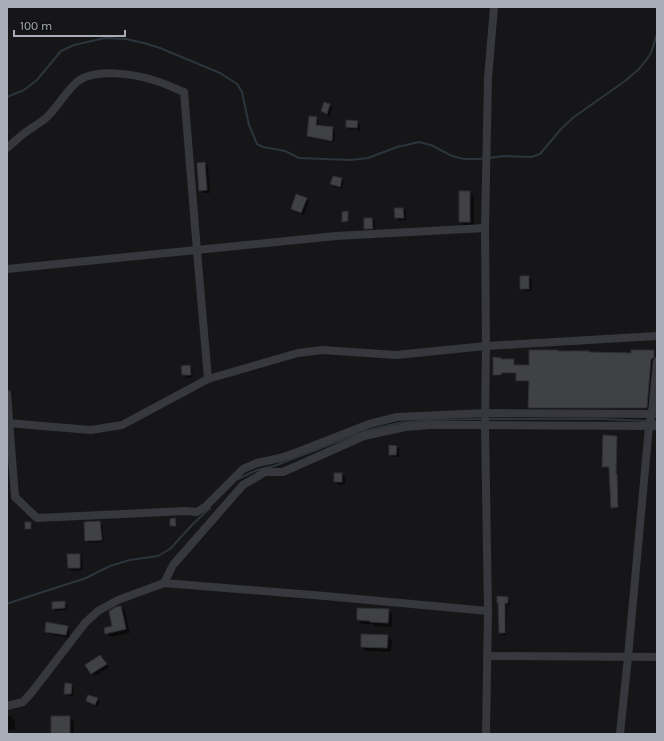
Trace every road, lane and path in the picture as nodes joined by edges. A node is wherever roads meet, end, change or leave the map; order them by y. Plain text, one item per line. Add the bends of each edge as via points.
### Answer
1 (494, 7) edge
2 (7, 148) edge
3 (484, 228) junction
4 (197, 250) junction
5 (7, 269) edge
6 (657, 336) edge
7 (486, 346) junction
8 (657, 361) edge
9 (208, 379) junction
10 (7, 394) edge
11 (486, 413) junction
12 (654, 414) edge
13 (8, 423) edge
14 (486, 425) junction
15 (653, 426) edge
16 (164, 583) junction
17 (488, 611) junction
18 (487, 656) junction
19 (628, 657) junction
20 (657, 657) edge
21 (7, 706) edge
22 (486, 734) edge
23 (620, 734) edge

1 - 3 street via 488,78
2 - 4 street via 46,118 79,80 95,74 136,76 155,80 184,92
3 - 4 street via 336,236
3 - 7 street
4 - 5 street
4 - 9 street
6 - 7 street
7 - 9 street via 396,355 322,350 292,355
7 - 11 street
8 - 12 street
9 - 13 street via 122,425 91,430
10 - 13 street
11 - 12 street
11 - 13 street via 397,417 369,424 295,453 243,469 197,512 37,518 15,496
11 - 14 street
12 - 15 street
14 - 15 street
14 - 16 street via 405,427 364,436 283,472 265,472 243,485 173,565
14 - 17 street
15 - 19 street
16 - 17 street
16 - 21 street via 118,600 98,611 85,623 32,692 22,702
17 - 18 street
18 - 19 street
18 - 22 street
19 - 20 street
19 - 23 street

